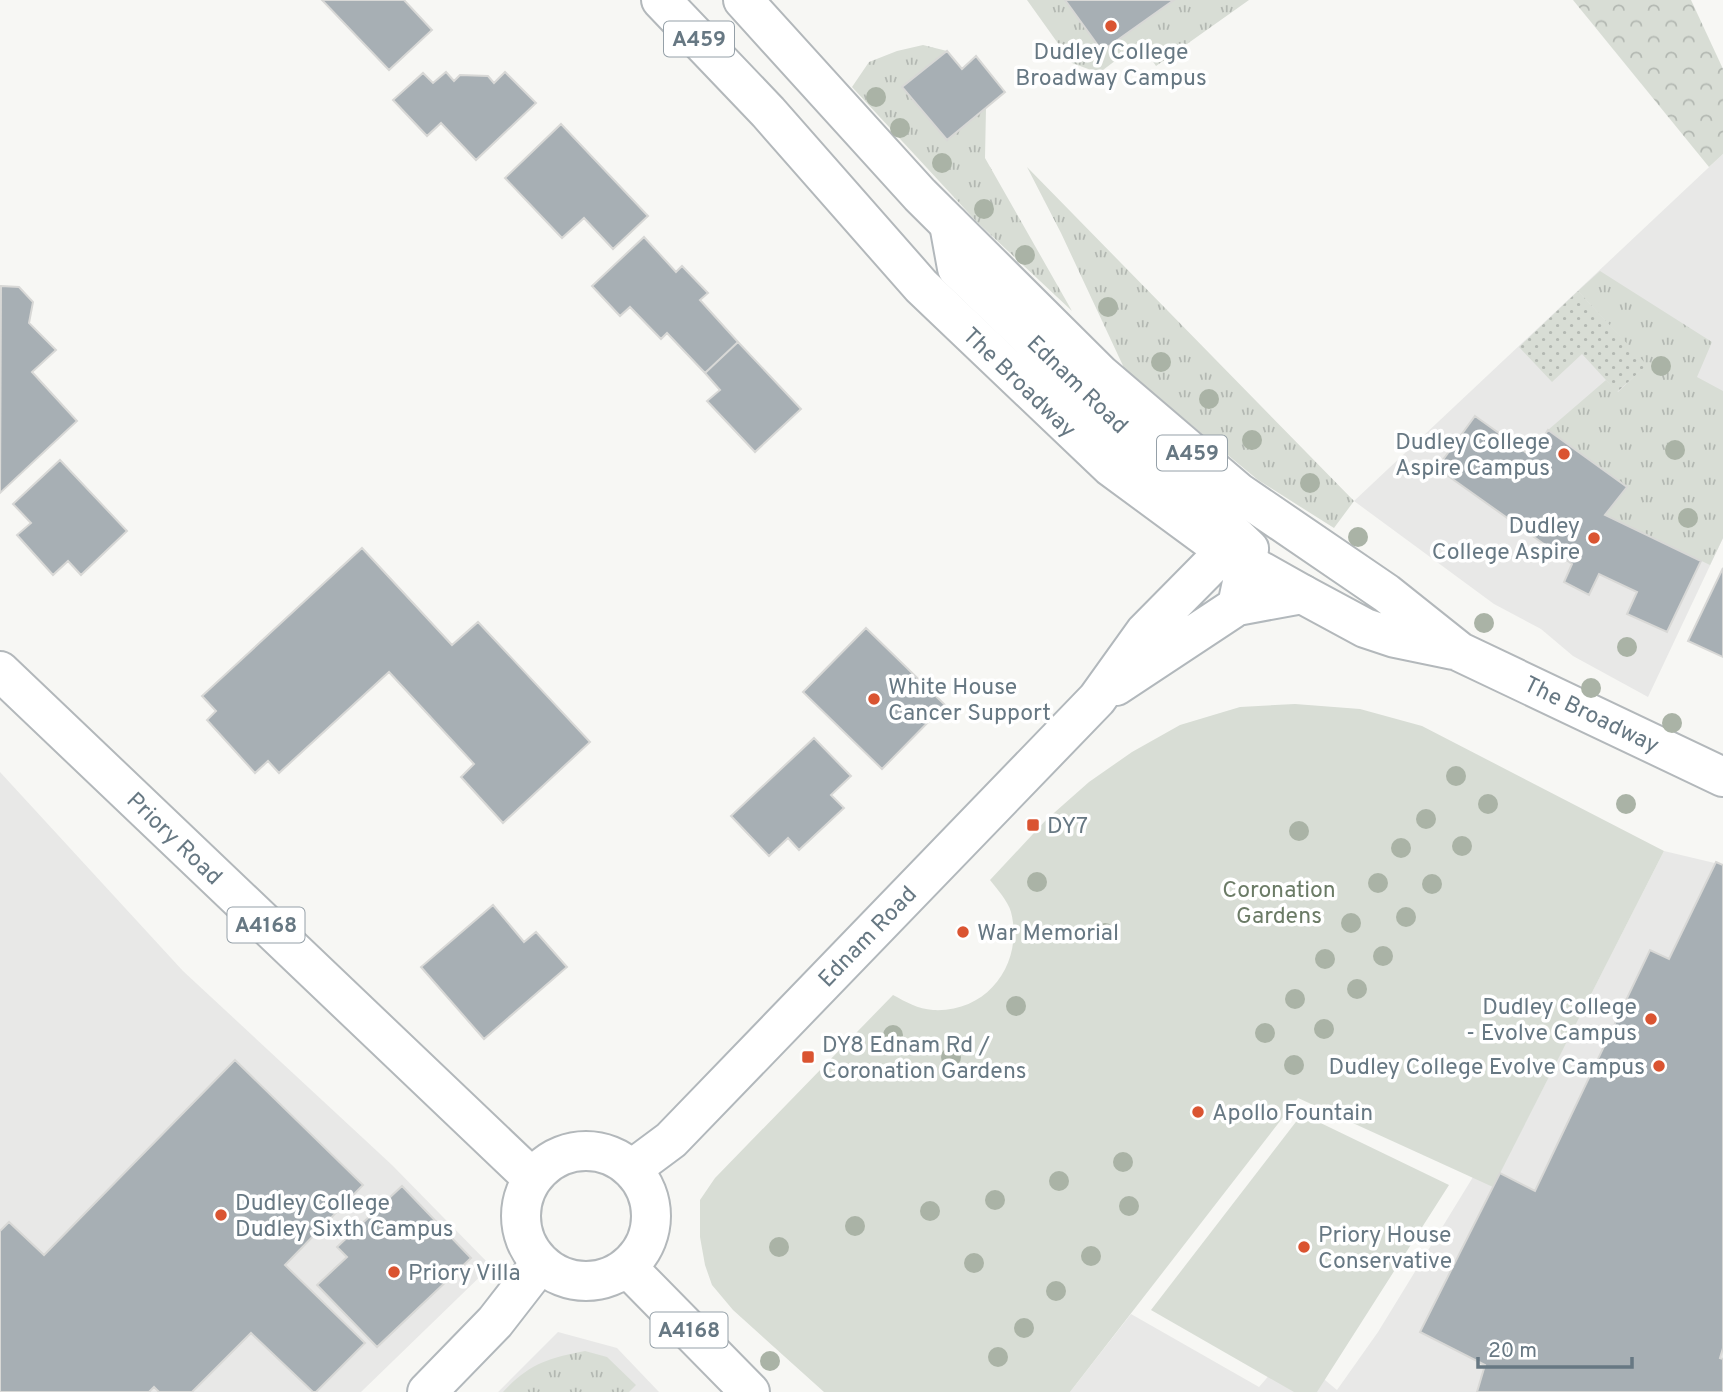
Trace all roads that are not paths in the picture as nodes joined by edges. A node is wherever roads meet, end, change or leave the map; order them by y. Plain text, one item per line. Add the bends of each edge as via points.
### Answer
1 (661, 0) edge
2 (743, 0) edge
3 (949, 224) junction
4 (1236, 557) junction
5 (1302, 594) junction
6 (1237, 606) junction
7 (1460, 652) junction
8 (0, 671) edge
9 (1097, 699) junction
10 (1723, 777) edge
11 (632, 1169) junction
12 (532, 1178) junction
13 (540, 1264) junction
14 (628, 1268) junction
15 (427, 1392) edge
16 (750, 1392) edge

1 - 4 main road, The Broadway / A459 via 921,286 1102,459
2 - 3 main road, The Broadway / A459
3 - 4 main road, Ednam Road via 957,268 1249,549
3 - 7 main road, The Broadway / A459 via 1100,374 1238,492 1386,593
4 - 5 main road, The Broadway / A459
4 - 6 main road
4 - 9 main road, Ednam Road via 1144,632
5 - 6 main road, Ednam Road
5 - 7 main road, The Broadway / A459 via 1375,631
6 - 9 main road, Ednam Road
7 - 10 main road, The Broadway / A459
8 - 12 main road, Priory Road / A4168
9 - 11 main road, Ednam Road via 671,1140
11 - 12 main road via 618,1158 573,1152 551,1161
11 - 14 main road via 652,1208 651,1230 642,1252
12 - 13 main road via 521,1202 520,1218 527,1247
13 - 14 main road via 560,1278 589,1283
13 - 15 main road via 495,1322
14 - 16 main road, A4168

